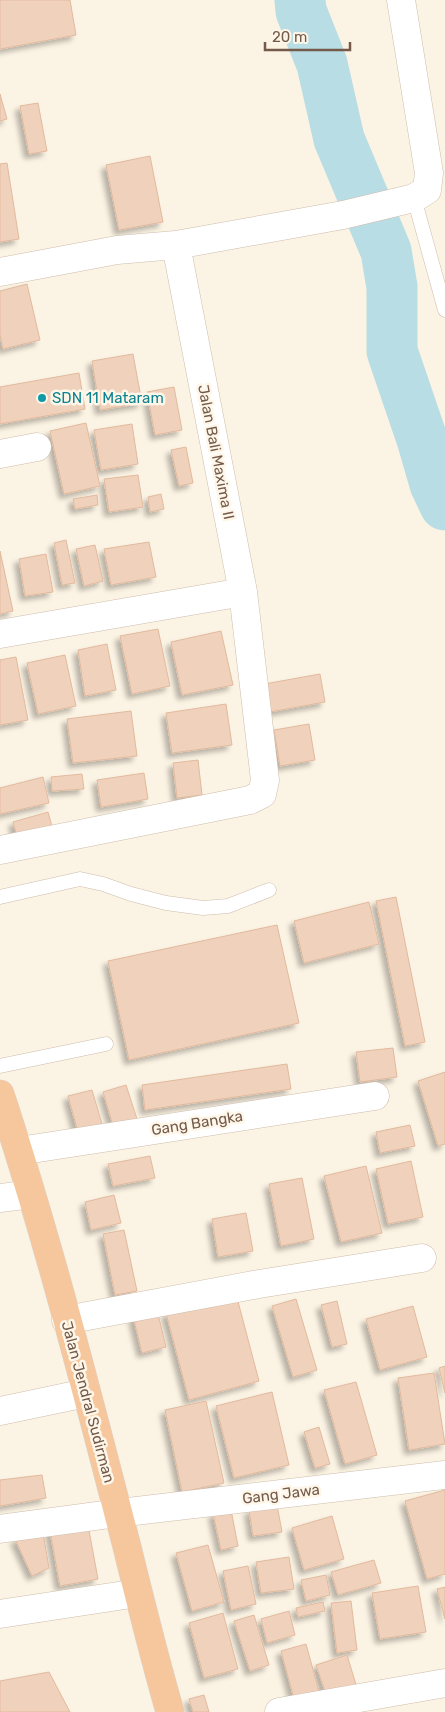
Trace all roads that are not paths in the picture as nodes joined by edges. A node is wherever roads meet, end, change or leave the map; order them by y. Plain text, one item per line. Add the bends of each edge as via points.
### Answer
1 (401, 0) edge
2 (414, 198) junction
3 (176, 246) junction
4 (0, 272) edge
5 (445, 310) edge
6 (37, 447) dead end
7 (0, 454) edge
8 (243, 592) junction
9 (0, 634) edge
10 (0, 850) edge
11 (270, 890) dead end
12 (0, 897) edge
13 (106, 1044) dead end
14 (0, 1066) edge
15 (0, 1094) edge
16 (376, 1096) dead end
17 (19, 1151) junction
18 (31, 1194) junction
19 (0, 1198) edge
20 (422, 1258) dead end
21 (66, 1320) junction
22 (86, 1393) junction
23 (0, 1411) edge
24 (445, 1475) edge
25 (118, 1513) junction
26 (0, 1529) edge
27 (138, 1593) junction
28 (0, 1614) edge
29 (445, 1683) edge
30 (170, 1712) edge
31 (279, 1712) edge

1 - 2 street via 430,173 427,190
2 - 3 street via 343,215
2 - 5 lane
3 - 4 street via 117,250
3 - 8 street, Jalan Bali Maxima II
6 - 7 street
8 - 9 street
8 - 10 street, Jalan Bali Maxima II via 265,780 262,794 250,800
11 - 12 lane via 228,906 204,908 166,904 80,879
13 - 14 lane
15 - 17 highway, Jalan Jendral Sudirman
16 - 17 street, Gang Bangka
17 - 18 highway, Jalan Jendral Sudirman
18 - 19 street
18 - 21 highway, Jalan Jendral Sudirman
20 - 21 street
21 - 22 highway, Jalan Jendral Sudirman
22 - 23 street
22 - 25 highway, Jalan Jendral Sudirman
24 - 25 street, Gang Jawa
25 - 26 street, Gang Jawa
25 - 27 highway, Jalan Jendral Sudirman
27 - 28 street
27 - 30 highway, Jalan Jendral Sudirman
29 - 31 street

